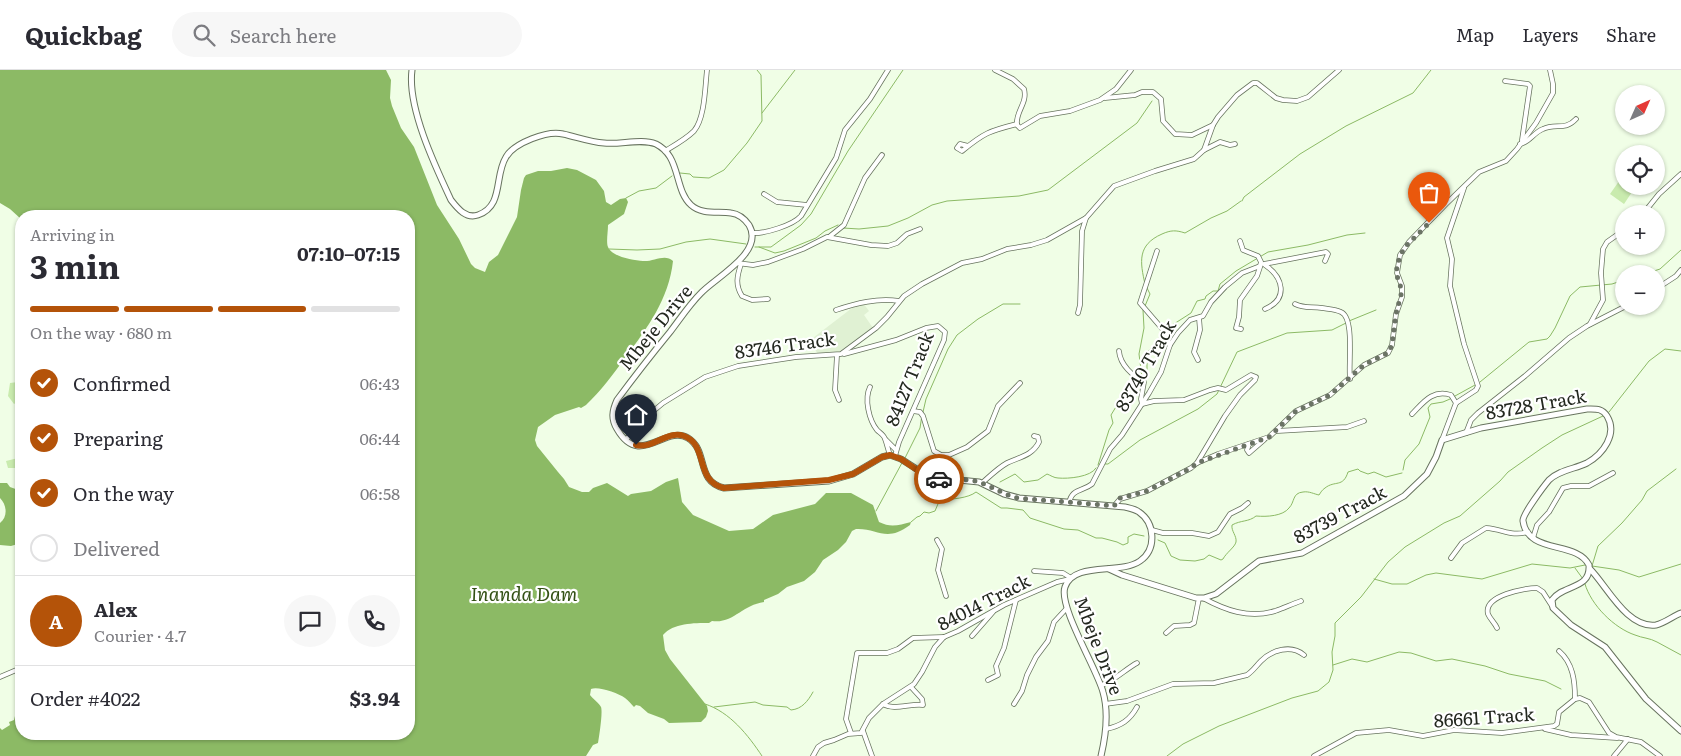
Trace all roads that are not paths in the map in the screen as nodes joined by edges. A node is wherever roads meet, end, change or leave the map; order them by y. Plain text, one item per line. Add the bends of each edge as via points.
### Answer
1 (412, 70) edge
2 (707, 70) edge
3 (888, 70) edge
4 (995, 70) edge
5 (1131, 70) edge
6 (1339, 70) edge
7 (1550, 70) edge
8 (1505, 81) dead end
9 (1103, 98) junction
10 (1576, 119) dead end
11 (1017, 124) junction
12 (1213, 125) junction
13 (1235, 144) dead end
14 (1521, 144) junction
15 (968, 146) dead end
16 (1204, 150) junction
17 (665, 151) junction
18 (882, 156) dead end
19 (1681, 174) edge
20 (1465, 186) junction
21 (764, 194) dead end
22 (807, 205) junction
23 (1651, 205) edge
24 (1086, 218) junction
25 (920, 229) dead end
26 (752, 233) junction
27 (1615, 236) edge
28 (829, 237) junction
29 (1240, 241) dead end
30 (1157, 251) dead end
31 (1325, 261) dead end
32 (1262, 263) junction
33 (739, 264) junction
34 (1681, 270) edge
35 (1665, 283) edge
36 (768, 300) dead end
37 (899, 301) junction
38 (1296, 304) dead end
39 (1265, 309) dead end
40 (836, 310) dead end
41 (1615, 312) edge
42 (1078, 313) dead end
43 (1199, 318) junction
44 (1590, 324) junction
45 (1241, 329) dead end
46 (1170, 345) junction
47 (1119, 351) dead end
48 (839, 355) junction
49 (1198, 360) dead end
50 (1350, 379) junction
51 (1020, 383) dead end
52 (870, 387) dead end
53 (839, 400) dead end
54 (1456, 403) junction
55 (1142, 404) junction
56 (913, 410) junction
57 (1412, 414) dead end
58 (1364, 421) dead end
59 (1277, 431) junction
60 (1466, 433) junction
61 (1034, 436) dead end
62 (1266, 438) junction
63 (626, 440) junction
64 (886, 440) junction
65 (1442, 440) junction
66 (1249, 444) junction
67 (896, 450) junction
68 (892, 456) junction
69 (1197, 463) junction
70 (1613, 473) dead end
71 (982, 483) junction
72 (1069, 503) junction
73 (1248, 503) dead end
74 (1114, 506) junction
75 (1152, 530) junction
76 (1528, 532) junction
77 (1534, 538) junction
78 (937, 540) dead end
79 (1451, 558) dead end
80 (1109, 569) junction
81 (1590, 570) junction
82 (1034, 571) dead end
83 (1071, 578) junction
84 (946, 596) dead end
85 (1201, 598) junction
86 (1016, 600) junction
87 (1301, 601) dead end
88 (1552, 606) junction
89 (1067, 608) junction
90 (994, 610) junction
91 (1681, 613) edge
92 (1497, 628) dead end
93 (1166, 633) dead end
94 (972, 636) dead end
95 (944, 637) junction
96 (1559, 651) dead end
97 (1304, 655) dead end
98 (1137, 663) dead end
99 (15, 671) edge
100 (0, 677) edge
101 (988, 680) dead end
102 (1101, 684) junction
103 (911, 687) junction
104 (1575, 699) junction
105 (883, 704) junction
106 (1014, 704) dead end
107 (1105, 704) junction
108 (1137, 707) dead end
109 (1543, 728) junction
110 (1106, 729) junction
111 (862, 731) junction
112 (1681, 731) edge
113 (851, 733) junction
114 (1619, 737) junction
115 (1628, 739) junction
116 (813, 756) edge
117 (872, 756) edge
118 (1100, 756) edge
119 (1314, 756) edge
120 (1614, 756) edge
121 (1660, 756) edge

1 - 17 street via 418,120 451,200 466,214 476,216 492,205 496,199 500,169 508,154 546,134 561,133 602,143 649,143
2 - 17 street via 698,125
3 - 22 street via 845,130 836,158
4 - 11 street via 1024,89
5 - 9 street via 1116,89
6 - 12 street via 1308,97 1297,101 1276,98 1253,83 1235,97
7 - 14 street via 1552,93
8 - 14 street via 1530,86
9 - 11 street via 1070,111 1040,116 1022,128
9 - 12 street via 1153,92 1161,99 1163,121 1175,134 1192,135
10 - 14 street via 1568,126 1535,132
11 - 15 street via 988,132
12 - 16 street
13 - 16 street, 83746 Track via 1220,142
14 - 20 street via 1506,161 1482,170
16 - 24 street, 83746 Track via 1190,161 1114,186
17 - 26 street via 671,158 681,188 694,208 738,214
18 - 28 street via 865,178 844,225
19 - 23 street
20 - 50 street via 1400,255 1396,273 1402,291 1391,349 1385,356 1364,365
20 - 54 street via 1447,238 1452,258 1450,286 1478,386
21 - 22 street via 777,202
22 - 26 street via 796,220
24 - 37 street, 83746 Track via 1041,242 962,263 914,288
24 - 42 street via 1082,231
25 - 28 street via 884,247
26 - 33 street, Mbeje Drive via 750,246
27 - 44 street via 1603,248 1603,300
28 - 33 street via 768,262
29 - 32 street via 1243,250 1256,254
30 - 46 street via 1140,303 1164,332
31 - 32 street, 83740 Track via 1326,252
32 - 39 street via 1280,281 1277,300
32 - 43 street, 83740 Track via 1235,278
32 - 45 street via 1240,300 1236,328
33 - 36 street via 736,276 742,296
33 - 63 street, Mbeje Drive via 708,286 694,301 617,400 612,416 616,429
34 - 35 street
37 - 40 street via 864,302
37 - 48 street, 83746 Track via 876,328
38 - 50 street via 1340,311 1345,316 1350,335
41 - 44 street
43 - 46 street, 83740 Track via 1187,322
43 - 49 street via 1200,330 1194,352
44 - 60 street via 1478,413
46 - 55 street, 83740 Track via 1161,372
47 - 55 street via 1125,366 1144,382
48 - 53 street via 835,390
48 - 56 street, 84127 Track via 926,328 941,328 945,332 944,340
48 - 63 street, 83746 Track via 796,357 738,366 711,375 669,398
50 - 59 street via 1330,395 1296,411
51 - 56 street via 998,406 984,435 949,455 941,455 934,450 923,416
52 - 64 street via 867,400 871,417 875,428
54 - 57 street via 1451,395 1429,396
54 - 65 street, 83739 Track
55 - 69 street via 1184,400 1218,388 1226,390 1254,376 1255,380 1225,416
55 - 72 street, 83740 Track via 1110,449 1092,484 1074,492
56 - 67 street, 84127 Track
58 - 59 street via 1346,427
59 - 62 street
60 - 65 street, 83728 Track
60 - 76 street, 83728 Track via 1587,409 1600,409 1606,415 1611,434 1605,447 1590,461 1548,482 1523,516
61 - 71 street via 1039,442 1032,450 1005,464
62 - 66 street
62 - 66 street via 1248,453
63 - 68 street via 644,446 672,435 686,437 696,446 711,482 731,489 829,480 853,474 882,457
64 - 67 street
64 - 68 street
65 - 85 street, 83739 Track via 1427,474 1404,496 1302,553 1260,561 1224,590
66 - 69 street
67 - 68 street, 84127 Track
68 - 71 street via 929,477
69 - 74 street via 1147,491 1120,498
70 - 77 street via 1589,486 1563,488 1550,512 1537,525
71 - 72 street via 1018,498
72 - 74 street
73 - 75 street via 1228,515 1218,532 1209,536
74 - 75 street via 1138,511
75 - 80 street, Mbeje Drive via 1150,548 1143,559 1130,566
76 - 77 street
76 - 79 street via 1516,535 1486,528 1462,544
77 - 81 street via 1582,557
78 - 84 street via 942,549 938,570
80 - 83 street, Mbeje Drive via 1085,571
80 - 85 street
81 - 88 street via 1584,582 1558,594 1552,600
81 - 91 street via 1618,605 1644,623 1660,624
82 - 83 street via 1063,573
83 - 86 street, 84014 Track
83 - 89 street, Mbeje Drive via 1064,591
85 - 87 street via 1228,610 1255,614 1275,611
85 - 93 street via 1194,623 1174,626
86 - 90 street, 84014 Track
86 - 101 street via 996,666 998,675
88 - 92 street via 1542,590 1537,588 1504,594 1488,610
88 - 112 street via 1571,625 1605,647 1646,698
89 - 102 street, Mbeje Drive
89 - 106 street via 1054,622 1048,641 1036,656
90 - 94 street
90 - 95 street, 84014 Track
95 - 103 street, 84014 Track via 935,646
95 - 113 street via 913,638 887,653 857,653 846,719
96 - 104 street via 1571,668
97 - 107 street via 1296,650 1278,650 1265,657 1247,675 1214,683 1173,684 1127,701
98 - 102 street via 1106,684
99 - 100 street
102 - 107 street, Mbeje Drive
103 - 105 street, 84014 Track
103 - 105 street via 923,705 893,707
104 - 109 street, 86661 Track via 1558,712 1556,725
104 - 114 street via 1586,700 1605,728
105 - 111 street, 84014 Track via 868,718
107 - 110 street, Mbeje Drive
108 - 110 street via 1125,723
109 - 114 street via 1570,735
109 - 119 street, 86661 Track via 1502,733 1454,730 1423,736 1389,730 1362,731
110 - 118 street, Mbeje Drive
111 - 113 street
111 - 117 street
113 - 116 street via 820,745
114 - 115 street
115 - 120 street
115 - 121 street via 1641,742

